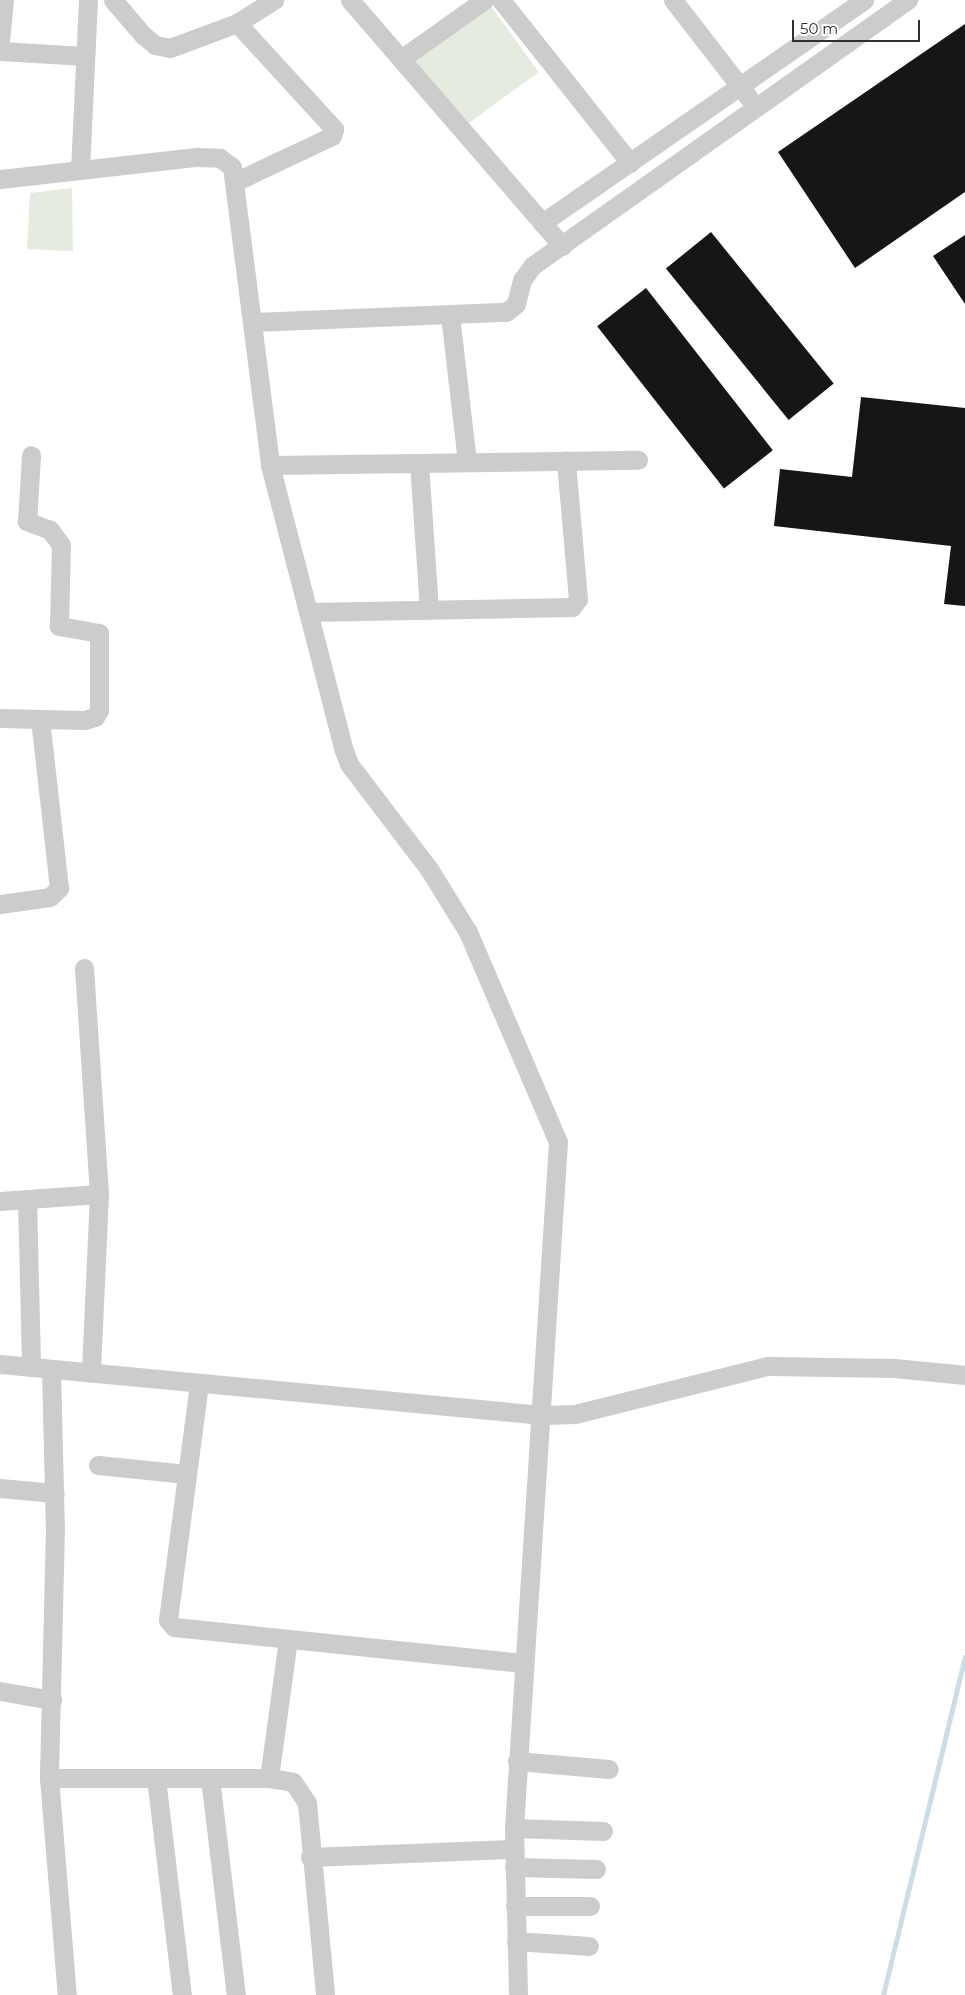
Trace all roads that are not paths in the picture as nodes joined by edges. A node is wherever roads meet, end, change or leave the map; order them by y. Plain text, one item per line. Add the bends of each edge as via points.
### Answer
1 (4, 0) edge
2 (88, 0) edge
3 (113, 0) edge
4 (274, 0) edge
5 (350, 0) edge
6 (484, 0) edge
7 (502, 0) edge
8 (672, 0) edge
9 (864, 0) edge
10 (908, 0) edge
11 (237, 23) junction
12 (0, 42) edge
13 (0, 51) edge
14 (85, 56) junction
15 (401, 59) junction
16 (740, 89) junction
17 (759, 107) junction
18 (630, 163) junction
19 (80, 170) junction
20 (0, 179) edge
21 (237, 181) junction
22 (542, 223) junction
23 (562, 246) junction
24 (450, 315) junction
25 (253, 322) junction
26 (31, 455) dead end
27 (638, 460) dead end
28 (566, 461) junction
29 (468, 462) junction
30 (420, 463) junction
31 (270, 465) junction
32 (429, 610) junction
33 (308, 612) junction
34 (0, 718) edge
35 (40, 719) junction
36 (0, 904) edge
37 (84, 968) dead end
38 (99, 1194) junction
39 (27, 1199) junction
40 (0, 1201) edge
41 (0, 1364) edge
42 (30, 1367) junction
43 (51, 1369) junction
44 (91, 1373) junction
45 (965, 1375) edge
46 (199, 1384) junction
47 (543, 1415) junction
48 (98, 1465) dead end
49 (187, 1474) junction
50 (0, 1488) edge
51 (55, 1493) junction
52 (288, 1639) junction
53 (522, 1664) junction
54 (0, 1691) edge
55 (52, 1700) junction
56 (517, 1761) junction
57 (608, 1769) dead end
58 (49, 1778) junction
59 (156, 1778) junction
60 (210, 1778) junction
61 (269, 1778) junction
62 (514, 1828) junction
63 (603, 1831) dead end
64 (310, 1857) junction
65 (513, 1858) junction
66 (596, 1869) dead end
67 (515, 1906) junction
68 (590, 1906) dead end
69 (516, 1941) junction
70 (589, 1946) dead end
71 (67, 1995) edge
72 (182, 1995) edge
73 (236, 1995) edge
74 (325, 1995) edge
75 (518, 1995) edge

1 - 12 street
2 - 14 street
3 - 11 street via 143,35 155,45 170,48
4 - 11 street
5 - 15 street
6 - 15 street
7 - 18 street
8 - 16 street
9 - 16 street
10 - 17 street
11 - 21 street via 334,129 332,136
13 - 14 street
14 - 19 street
15 - 22 street
16 - 17 street
16 - 18 street
17 - 23 street
18 - 22 street
19 - 20 street
19 - 21 street via 220,158 232,167
21 - 25 street
22 - 23 street
23 - 24 street via 532,266 522,280 516,304 506,312
24 - 25 street
24 - 29 street
25 - 31 street
26 - 35 street via 27,521 50,530 61,545 60,626 98,630 100,636 98,714 84,720
27 - 28 street
28 - 29 street
28 - 32 street via 576,604
29 - 30 street
30 - 31 street
30 - 32 street
31 - 33 street
32 - 33 street
33 - 47 street via 349,764 447,895 507,1014 552,1118 558,1164
34 - 35 street
35 - 36 street via 60,888 50,897
37 - 38 street
38 - 39 street
38 - 44 street
39 - 40 street
39 - 42 street
41 - 42 street
42 - 43 street
43 - 44 street
43 - 51 street
44 - 46 street
45 - 47 street via 894,1368 768,1366 575,1414
46 - 47 street
46 - 49 street
47 - 53 street
48 - 49 street
49 - 52 street via 168,1620 174,1627
50 - 51 street
51 - 55 street
52 - 53 street
52 - 61 street
53 - 56 street
54 - 55 street
55 - 58 street
56 - 57 street
56 - 62 street
58 - 59 street
58 - 71 street
59 - 60 street
59 - 72 street
60 - 61 street
60 - 73 street
61 - 64 street via 293,1782 302,1792 307,1803
62 - 63 street
62 - 65 street
64 - 65 street
64 - 74 street
65 - 66 street
65 - 67 street
67 - 68 street
67 - 69 street
69 - 70 street
69 - 75 street

